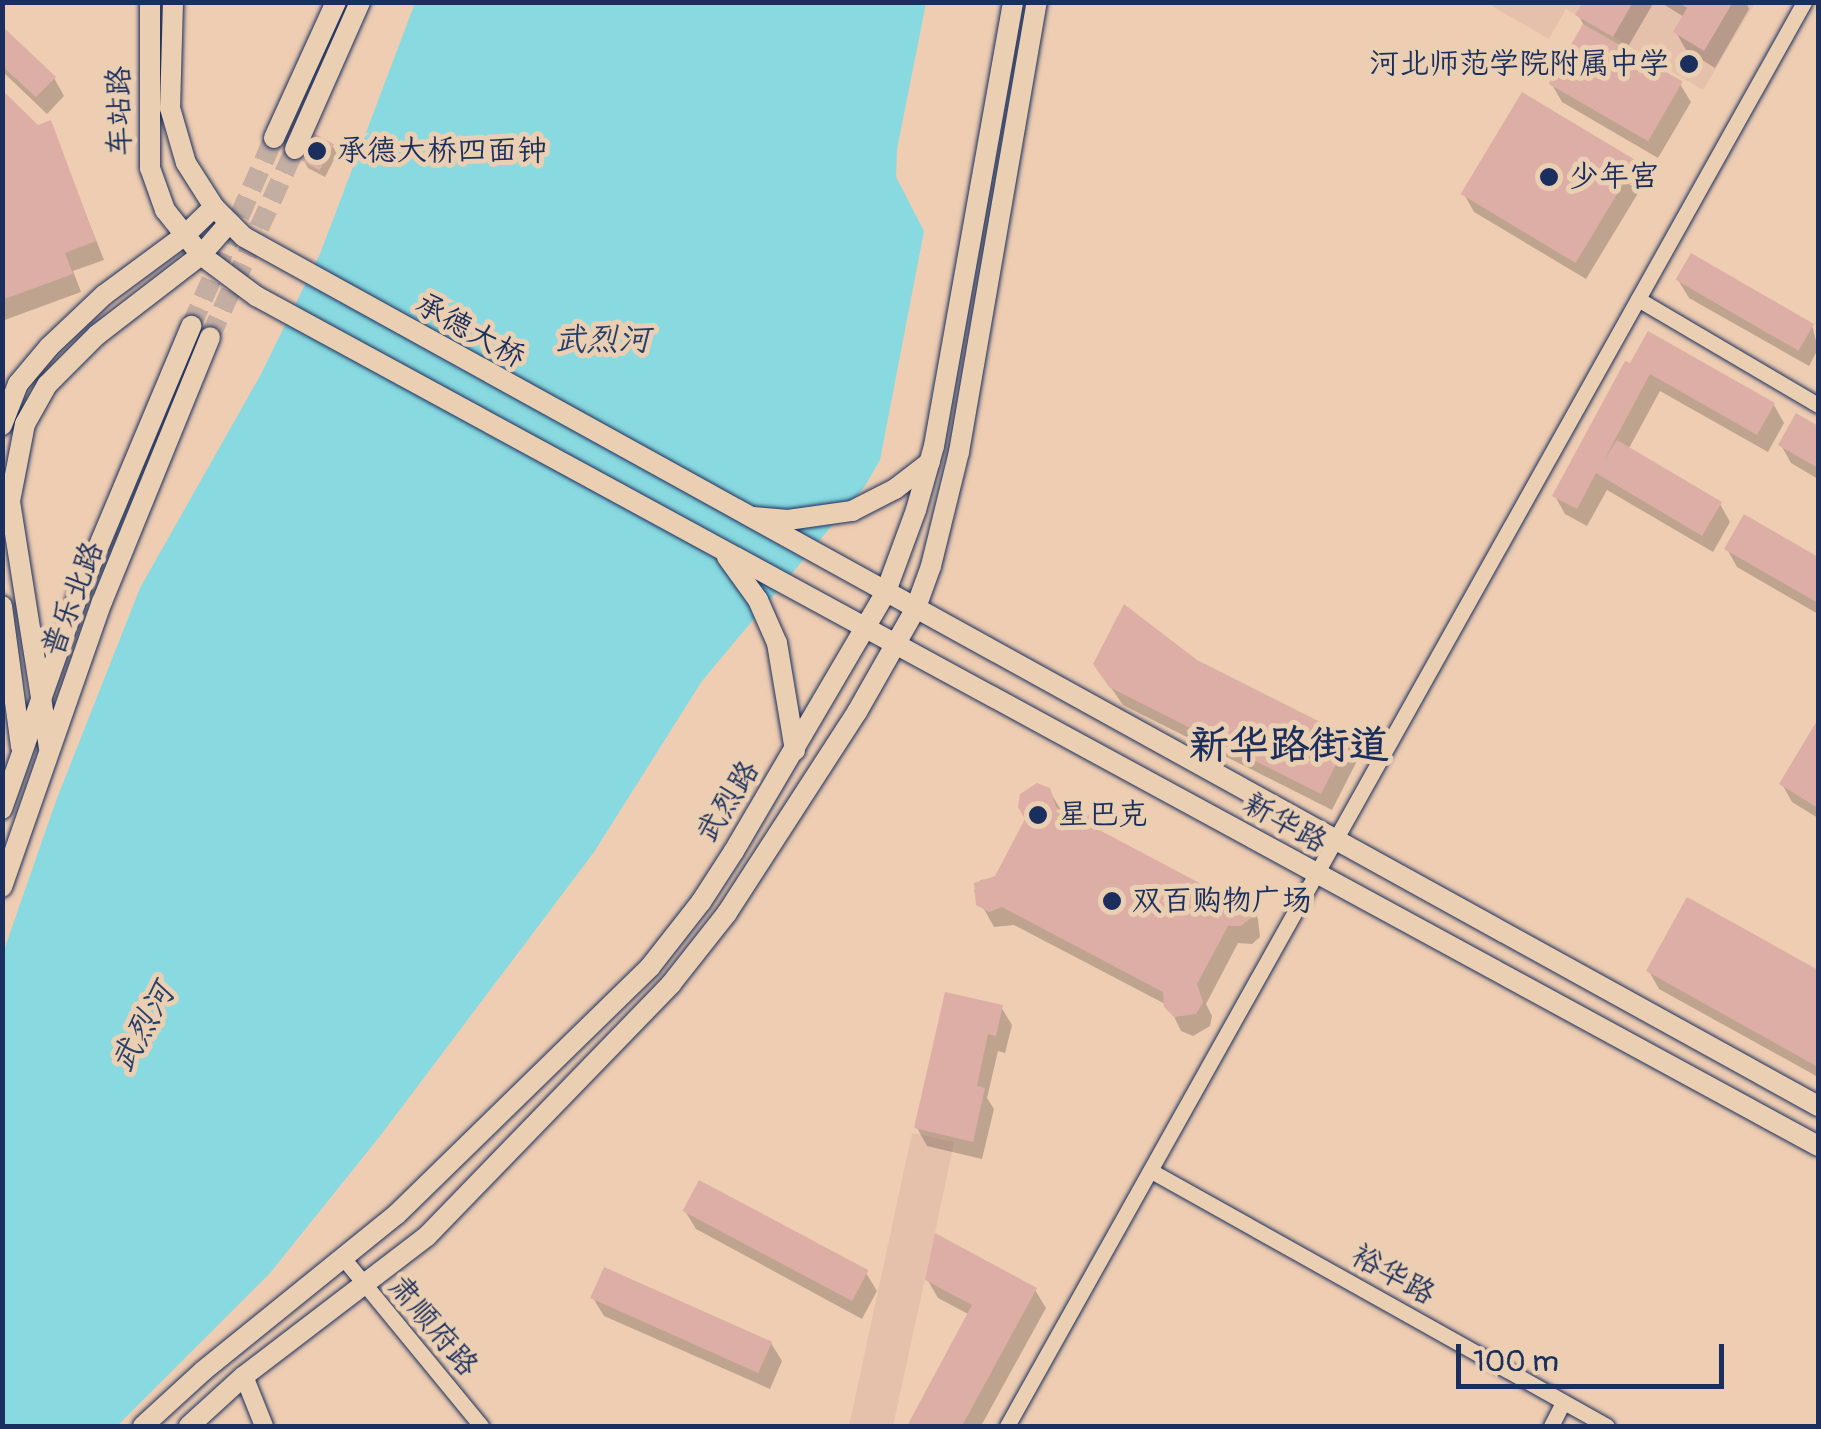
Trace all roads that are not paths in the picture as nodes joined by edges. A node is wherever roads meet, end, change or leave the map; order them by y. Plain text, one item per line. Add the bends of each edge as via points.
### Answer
1 (150, 2) edge
2 (173, 2) edge
3 (336, 2) edge
4 (360, 2) edge
5 (1014, 2) edge
6 (1036, 2) edge
7 (1804, 2) edge
8 (274, 138) tunnel mouth
9 (295, 149) tunnel mouth
10 (214, 207) junction
11 (230, 223) junction
12 (185, 236) junction
13 (201, 255) junction
14 (274, 257) joint
15 (1638, 299) junction
16 (190, 326) tunnel mouth
17 (210, 337) tunnel mouth
18 (1818, 404) edge
19 (2, 426) edge
20 (930, 462) junction
21 (741, 515) junction
22 (722, 551) junction
23 (885, 594) junction
24 (2, 606) edge
25 (915, 610) junction
26 (866, 629) junction
27 (896, 645) junction
28 (8, 684) edge
29 (42, 694) junction
30 (49, 748) junction
31 (795, 750) junction
32 (21, 753) junction
33 (2, 809) edge
34 (1336, 842) junction
35 (1318, 875) junction
36 (2, 887) edge
37 (1818, 1106) edge
38 (1818, 1146) edge
39 (1153, 1172) junction
40 (344, 1259) junction
41 (364, 1286) junction
42 (244, 1376) junction
43 (1563, 1402) junction
44 (143, 1426) edge
45 (189, 1426) edge
46 (264, 1426) edge
47 (481, 1426) edge
48 (1007, 1426) edge
49 (1551, 1426) edge
50 (1607, 1426) edge

1 - 12 main road, 车站路 via 150,168 165,210
2 - 10 main road, 车站路 via 170,108 186,163
3 - 8 main road
4 - 9 main road
5 - 20 main road, 武烈路
6 - 25 main road, 武烈路 via 959,452
7 - 15 street
10 - 11 main road, 车站路
10 - 12 main road
11 - 13 main road
11 - 14 main road, 车站路
12 - 13 main road, 车站路
12 - 19 main road via 104,295 50,347 18,384
13 - 22 main road, 车站路 via 256,296
13 - 29 main road via 97,335 47,385 25,424 10,502
14 - 21 main road, 承德大桥
15 - 18 street
15 - 34 street
16 - 29 main road, 普乐北路
17 - 30 main road, 普乐北路
20 - 21 main road via 852,511 788,520
20 - 23 main road, 武烈路
21 - 23 main road, 新华路
22 - 26 main road, 新华路
22 - 31 main road via 758,600 778,643
23 - 25 main road, 新华路
23 - 26 main road, 武烈路
24 - 28 main road
25 - 27 main road, 武烈路
25 - 34 main road, 新华路
26 - 27 main road, 新华路
26 - 31 main road, 武烈路
27 - 35 main road, 新华路
27 - 41 main road, 武烈路 via 727,913 672,984 427,1236
28 - 32 main road
29 - 30 main road
29 - 32 main road, 普乐北路
30 - 36 main road, 普乐北路
31 - 40 main road, 武烈路 via 701,902 650,967
32 - 33 main road, 普乐北路
34 - 35 street
34 - 37 main road, 新华路
35 - 38 main road, 新华路
35 - 39 street
39 - 43 street, 裕华路
39 - 48 street
40 - 41 street, 肃顺府路
40 - 44 main road, 武烈路
41 - 42 main road, 武烈路
41 - 47 street, 肃顺府路
42 - 45 main road, 武烈路
42 - 46 street
43 - 49 street
43 - 50 street, 裕华路

